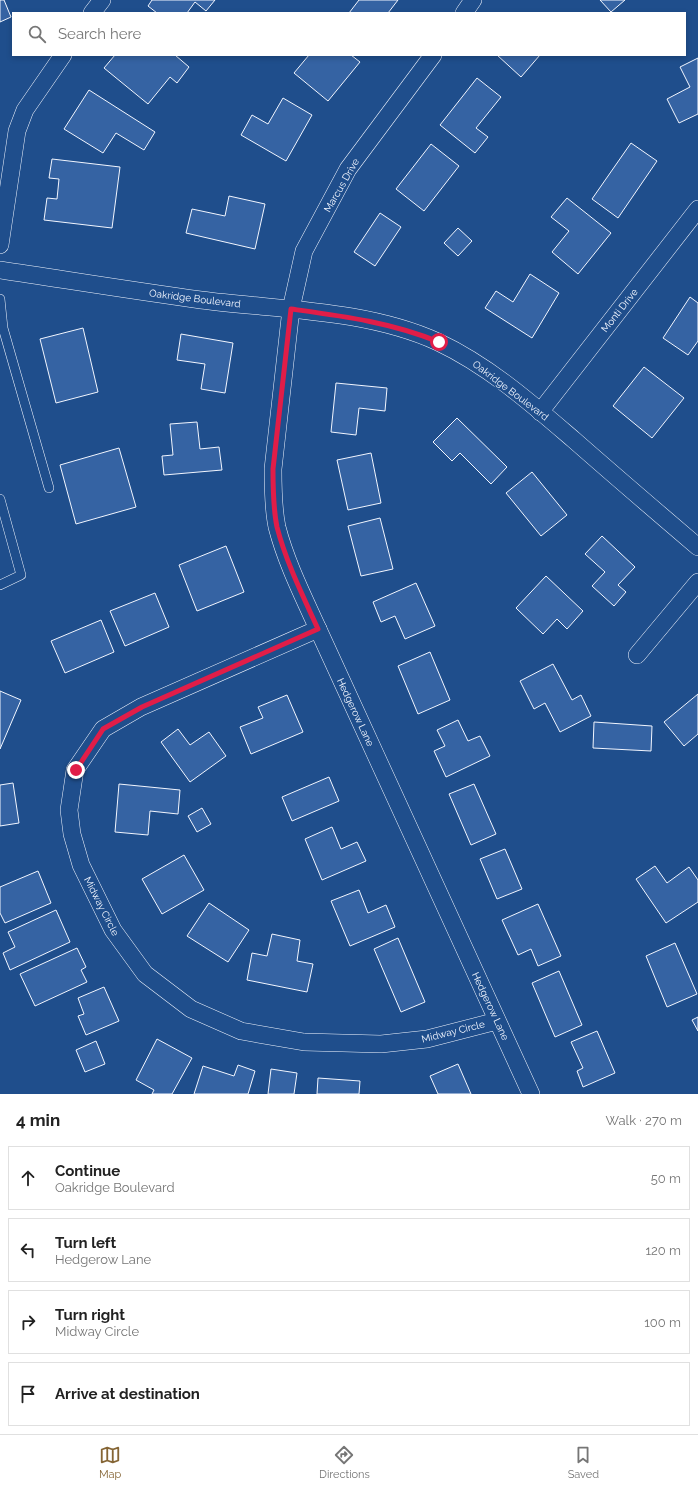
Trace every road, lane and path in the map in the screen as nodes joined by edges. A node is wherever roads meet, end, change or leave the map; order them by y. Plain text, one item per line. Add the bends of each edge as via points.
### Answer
1 (102, 0) edge
2 (473, 0) edge
3 (93, 12) edge
4 (465, 12) edge
5 (62, 56) edge
6 (432, 56) edge
7 (698, 209) edge
8 (0, 245) edge
9 (0, 270) edge
10 (0, 299) edge
11 (291, 309) junction
12 (540, 412) junction
13 (49, 488) dead end
14 (0, 499) edge
15 (698, 548) edge
16 (698, 582) edge
17 (0, 585) edge
18 (318, 629) junction
19 (637, 655) dead end
20 (498, 1021) junction
21 (531, 1094) edge

1 - 3 street
2 - 4 street
5 - 8 street via 25,110 17,130
6 - 11 street, Marcus Drive via 348,169 304,251
7 - 12 street, Monti Drive
9 - 11 street, Oakridge Boulevard via 202,300
10 - 13 lane via 3,328
11 - 12 street, Oakridge Boulevard via 371,321 439,342 501,380
11 - 18 street, Hedgerow Lane via 273,469 273,492 277,525 284,551
12 - 15 street, Oakridge Boulevard
14 - 17 lane via 21,575
16 - 19 street
18 - 20 street, Hedgerow Lane
18 - 20 street, Midway Circle via 142,707 103,729 76,770 69,810 72,834 81,865 113,930 145,974 191,1009 241,1031 304,1042 381,1044 426,1039
20 - 21 street, Hedgerow Lane

